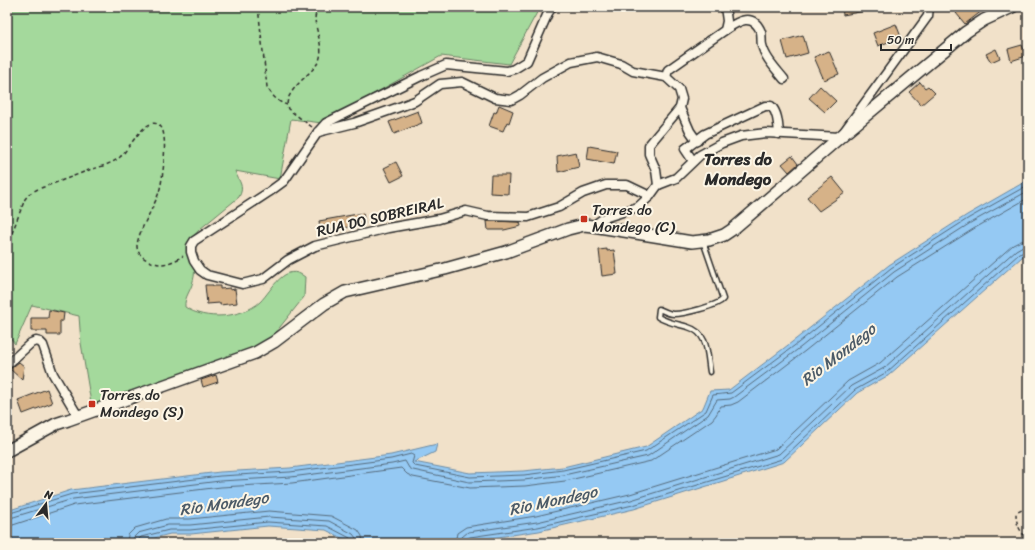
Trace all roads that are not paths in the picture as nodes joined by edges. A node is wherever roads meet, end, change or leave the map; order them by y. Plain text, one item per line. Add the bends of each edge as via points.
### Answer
1 (552, 7) edge
2 (725, 7) edge
3 (929, 7) edge
4 (1012, 7) edge
5 (725, 30) junction
6 (666, 77) junction
7 (784, 78) dead end
8 (680, 108) junction
9 (318, 132) junction
10 (779, 134) junction
11 (840, 137) junction
12 (697, 141) junction
13 (693, 161) junction
14 (658, 185) junction
15 (650, 196) junction
16 (593, 226) junction
17 (703, 241) junction
18 (7, 365) edge
19 (710, 372) dead end
20 (78, 416) junction
21 (7, 451) edge

1 - 9 street via 527,61 514,68 507,71 446,65 326,123
2 - 5 street
3 - 11 street via 928,16
4 - 11 main road via 966,32
5 - 6 street via 668,70
5 - 7 street via 745,19 754,22 761,33 762,45 769,60
6 - 8 street via 678,89 682,99
6 - 9 street via 633,71 621,64 597,57 571,62 511,100 494,98 462,82 440,84 415,101 354,124
8 - 12 street
8 - 14 street via 648,145
9 - 15 street, RUA DO SOBREIRAL via 284,181 194,241 191,246 194,261 206,275 242,284 263,279 288,260 315,246 466,211 488,216 528,217 559,207 583,193 606,185 627,185
10 - 11 street
10 - 12 street via 774,110 767,106 705,134
10 - 13 street via 736,137 710,149
11 - 17 main road via 733,229 724,235
12 - 13 street via 685,149
13 - 14 street via 676,178
14 - 15 street
15 - 16 street via 638,207 604,218
16 - 17 main road via 692,242
16 - 20 main road via 584,225 568,229 506,252 345,292 324,304 255,354
17 - 19 lane via 723,299 718,303 682,313 669,313 659,309 658,317 691,328 701,335 706,344
18 - 20 street via 31,343 36,340 40,342 53,374
20 - 21 main road via 56,424

